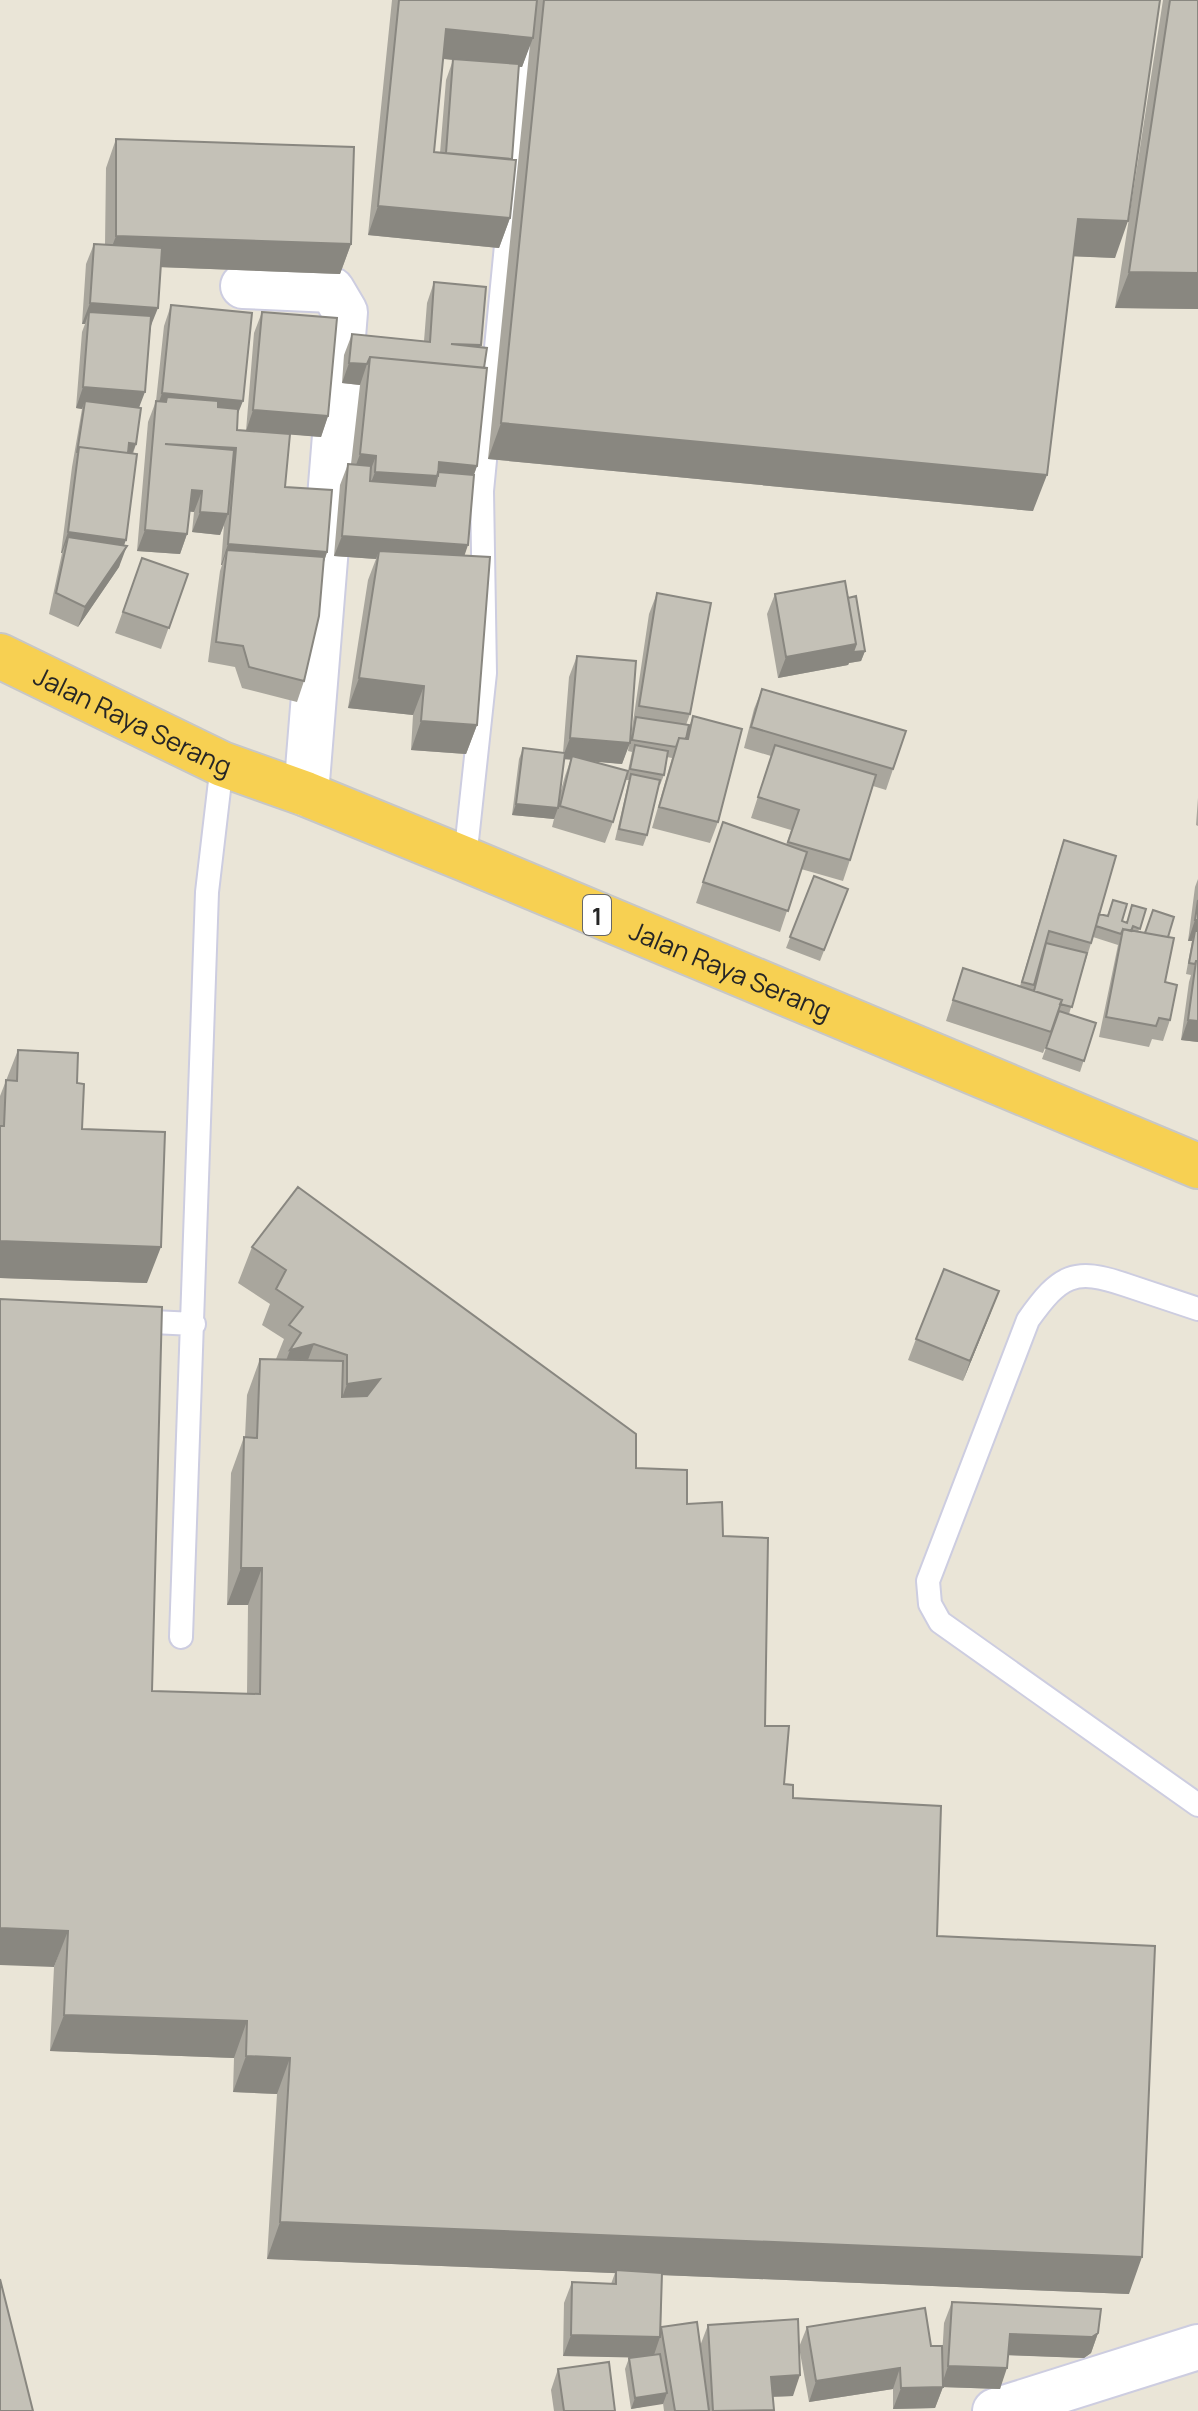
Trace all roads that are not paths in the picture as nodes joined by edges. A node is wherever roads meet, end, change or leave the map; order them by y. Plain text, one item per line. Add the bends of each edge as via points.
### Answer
1 (530, 0) edge
2 (243, 286) dead end
3 (0, 656) edge
4 (222, 764) junction
5 (306, 794) junction
6 (465, 859) junction
7 (1198, 1166) edge
8 (1198, 1309) edge
9 (105, 1319) edge
10 (194, 1324) junction
11 (181, 1637) dead end
12 (1198, 1805) edge
13 (1198, 2347) edge
14 (995, 2411) edge

1 - 6 lane via 482,491 485,673
2 - 5 street via 332,290 345,312
3 - 4 highway, Jalan Raya Serang / 1
4 - 5 highway, Jalan Raya Serang / 1
4 - 10 lane via 207,892
5 - 6 highway, Jalan Raya Serang / 1
6 - 7 highway, Jalan Raya Serang / 1
8 - 12 lane via 1092,1274 1071,1278 1047,1292 1028,1320 928,1581 930,1604 940,1622
9 - 10 lane
10 - 11 lane
13 - 14 street

